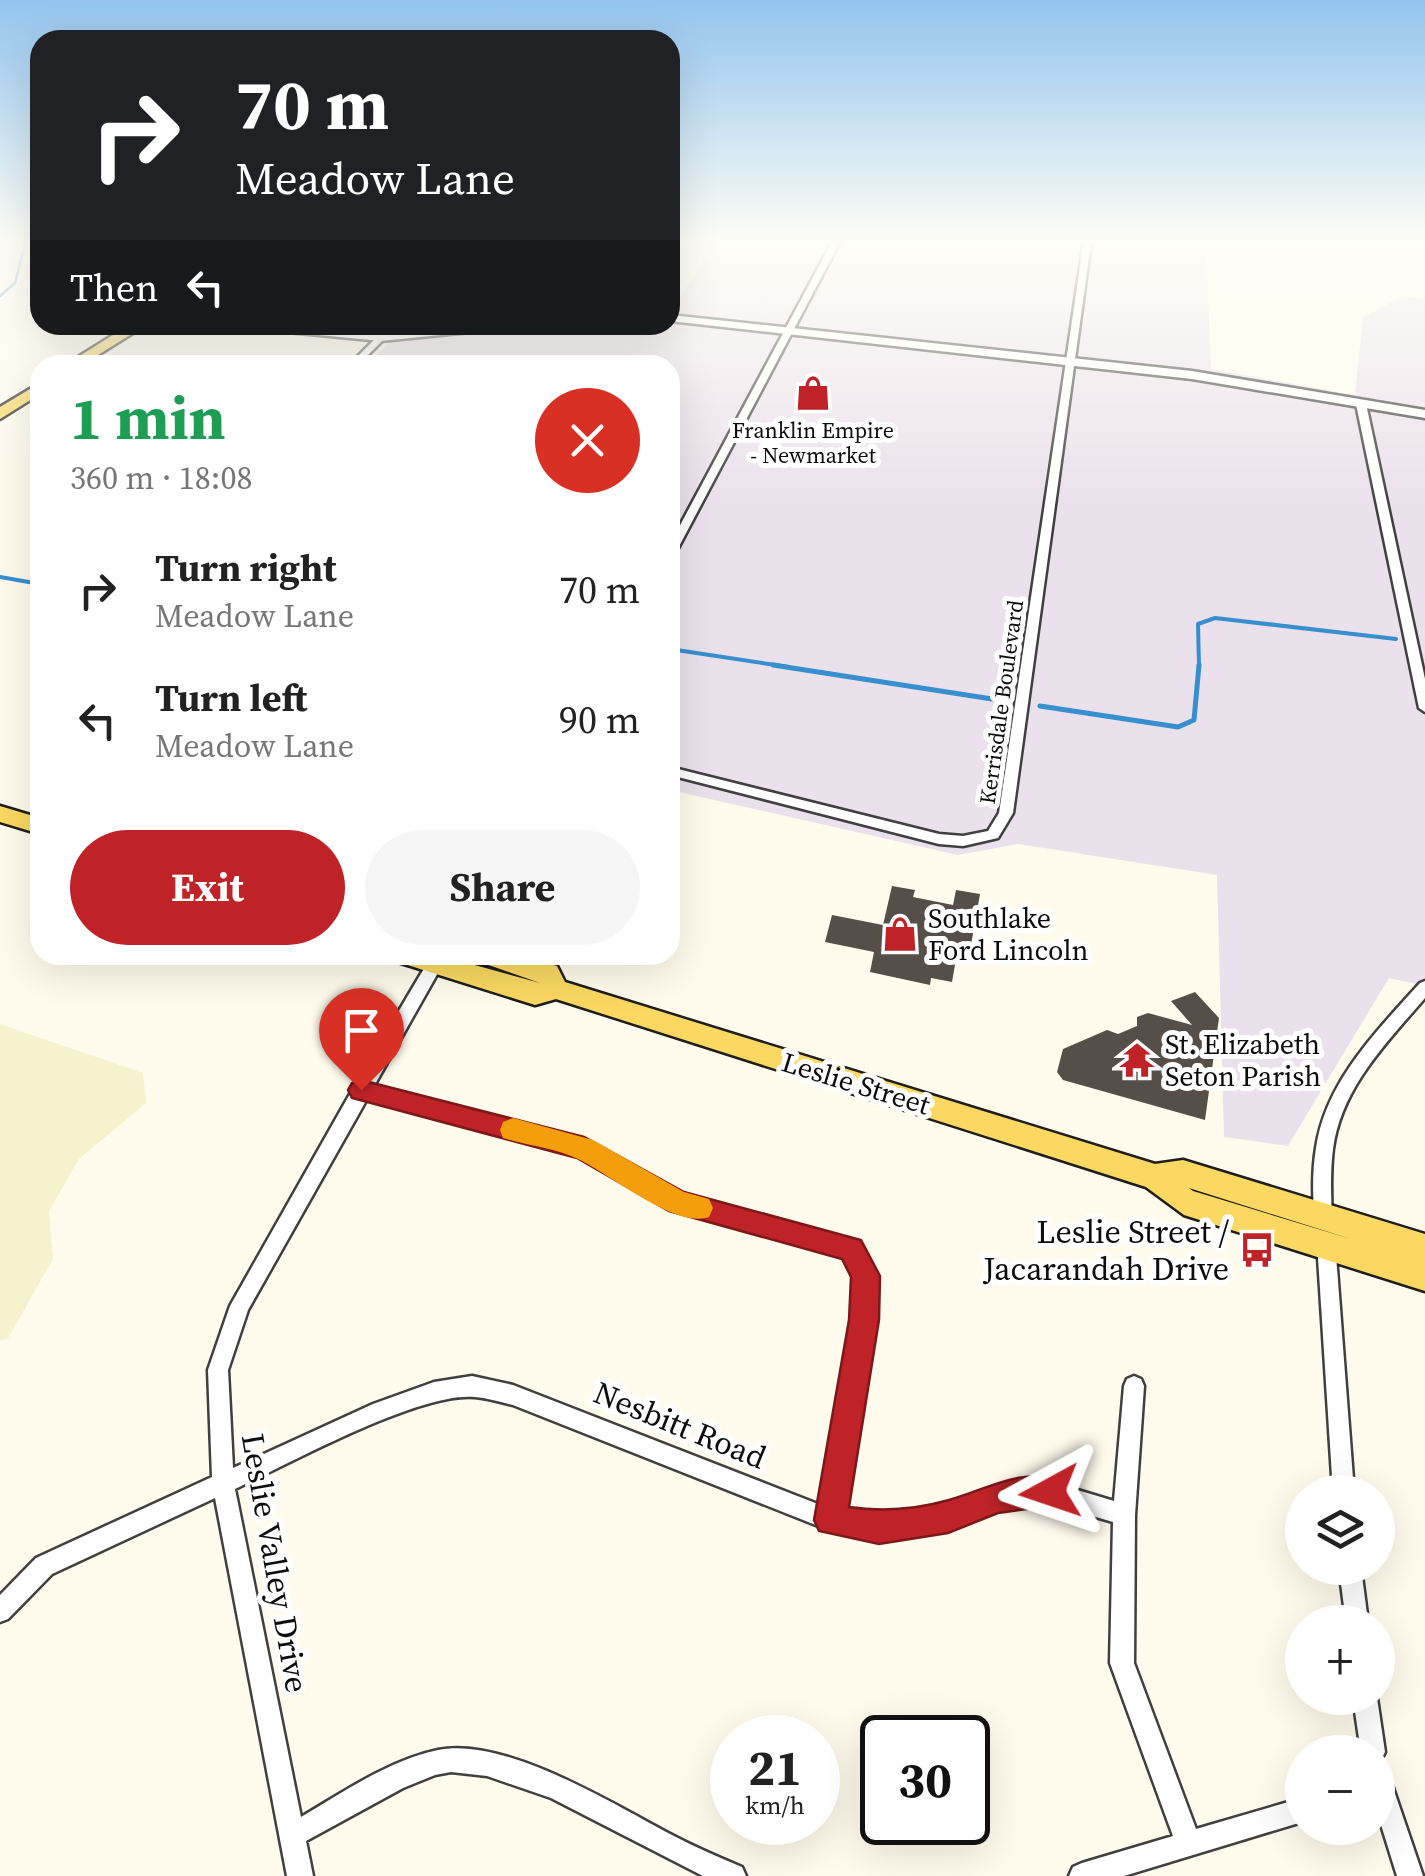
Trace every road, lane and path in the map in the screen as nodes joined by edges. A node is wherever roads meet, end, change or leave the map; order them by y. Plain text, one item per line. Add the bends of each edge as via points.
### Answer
1 (765, 328) edge
2 (1075, 328) edge
3 (790, 330) junction
4 (112, 335) edge
5 (120, 335) edge
6 (350, 335) edge
7 (411, 335) edge
8 (381, 338) junction
9 (100, 346) junction
10 (87, 355) edge
11 (363, 355) edge
12 (1070, 361) junction
13 (30, 394) edge
14 (1361, 404) junction
15 (0, 414) edge
16 (1425, 414) edge
17 (680, 535) edge
18 (1425, 705) edge
19 (680, 774) edge
20 (0, 814) edge
21 (30, 823) edge
22 (434, 965) edge
23 (454, 965) edge
24 (522, 965) edge
25 (1425, 987) edge
26 (556, 989) junction
27 (361, 1090) junction
28 (1324, 1231) junction
29 (1425, 1248) edge
30 (1425, 1276) edge
31 (1134, 1386) dead end
32 (1343, 1475) edge
33 (223, 1483) junction
34 (1124, 1516) junction
35 (831, 1520) junction
36 (0, 1612) edge
37 (1285, 1815) edge
38 (292, 1835) junction
39 (1395, 1836) edge
40 (1188, 1842) junction
41 (300, 1876) edge
42 (734, 1876) edge
43 (1082, 1876) edge
44 (1410, 1876) edge

1 - 3 street
2 - 12 street, Kerrisdale Boulevard
3 - 12 street
3 - 17 street
4 - 9 main road
5 - 9 main road
6 - 8 street
7 - 8 street
8 - 11 street
9 - 10 main road
12 - 14 street
12 - 19 street, Kerrisdale Boulevard via 1006,813 993,835 938,839
13 - 15 main road
14 - 16 street
14 - 18 street
20 - 21 main road
22 - 27 street, Leslie Valley Drive
23 - 26 main road, Leslie Street via 536,995
24 - 26 main road, Leslie Street via 548,973
25 - 28 street via 1334,1101 1319,1168
26 - 28 main road, Leslie Street via 1156,1177 1184,1202
27 - 33 street, Leslie Valley Drive via 240,1306 227,1342 216,1401
27 - 35 street via 584,1148 678,1202 851,1249 866,1276 864,1320
28 - 29 main road, Leslie Street
28 - 30 main road, Leslie Street
28 - 32 street
31 - 34 street
33 - 35 street, Nesbitt Road via 380,1412 472,1386 514,1395
33 - 36 street, Nesbitt Road via 44,1566
33 - 38 street, Leslie Valley Drive
34 - 35 street, Nesbitt Road via 1050,1492 998,1497 948,1517 879,1528
34 - 40 street via 1122,1663
37 - 40 street
38 - 41 street, Leslie Valley Drive
38 - 42 street via 395,1780 449,1760 521,1774 629,1824 666,1849
39 - 44 street
40 - 43 street

